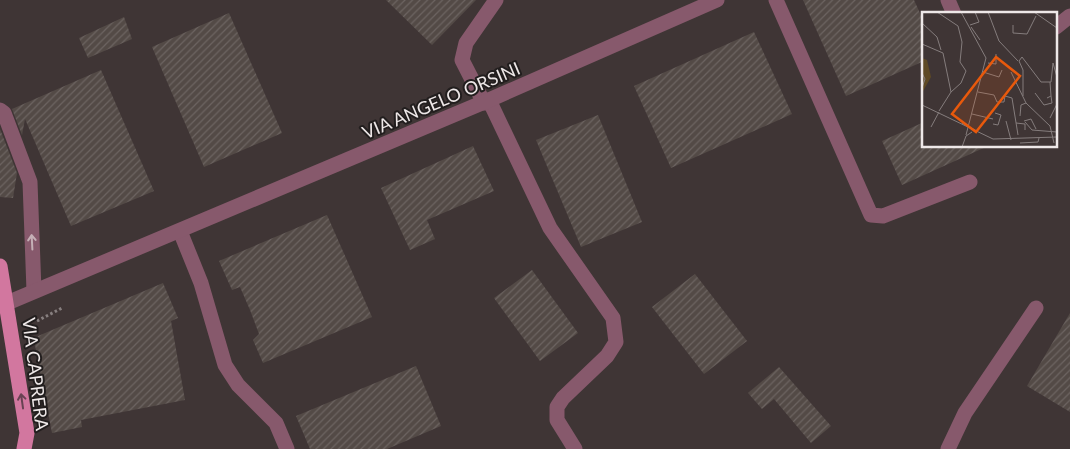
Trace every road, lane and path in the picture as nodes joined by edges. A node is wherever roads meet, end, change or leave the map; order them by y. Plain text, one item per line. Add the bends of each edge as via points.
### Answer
1 (496, 0) edge
2 (716, 0) edge
3 (776, 0) edge
4 (948, 0) edge
5 (953, 12) edge
6 (1070, 16) edge
7 (1058, 25) edge
8 (486, 102) junction
9 (0, 110) edge
10 (970, 182) dead end
11 (180, 231) junction
12 (0, 266) edge
13 (34, 291) junction
14 (2, 302) edge
15 (62, 308) dead end
16 (1036, 308) dead end
17 (37, 321) dead end
18 (24, 449) edge
19 (287, 449) edge
20 (575, 449) edge
21 (948, 449) edge

1 - 8 street via 466,43 462,60
2 - 8 street, VIA ANGELO ORSINI
3 - 10 street via 871,215 882,216
4 - 5 street
6 - 7 street
8 - 11 street, VIA ANGELO ORSINI
8 - 20 street via 550,228 612,318 616,342 607,356 557,407 557,420
13 -> 9 street, VIA CAPRERA via 30,182 4,113
11 - 13 street, VIA ANGELO ORSINI
11 - 19 street via 201,283 225,365 238,386 276,423
12 - 14 main road, VIA CAPRERA
13 - 14 street, VIA ANGELO ORSINI
18 -> 14 main road, VIA CAPRERA via 27,433
15 - 17 path
16 - 21 street via 965,413

